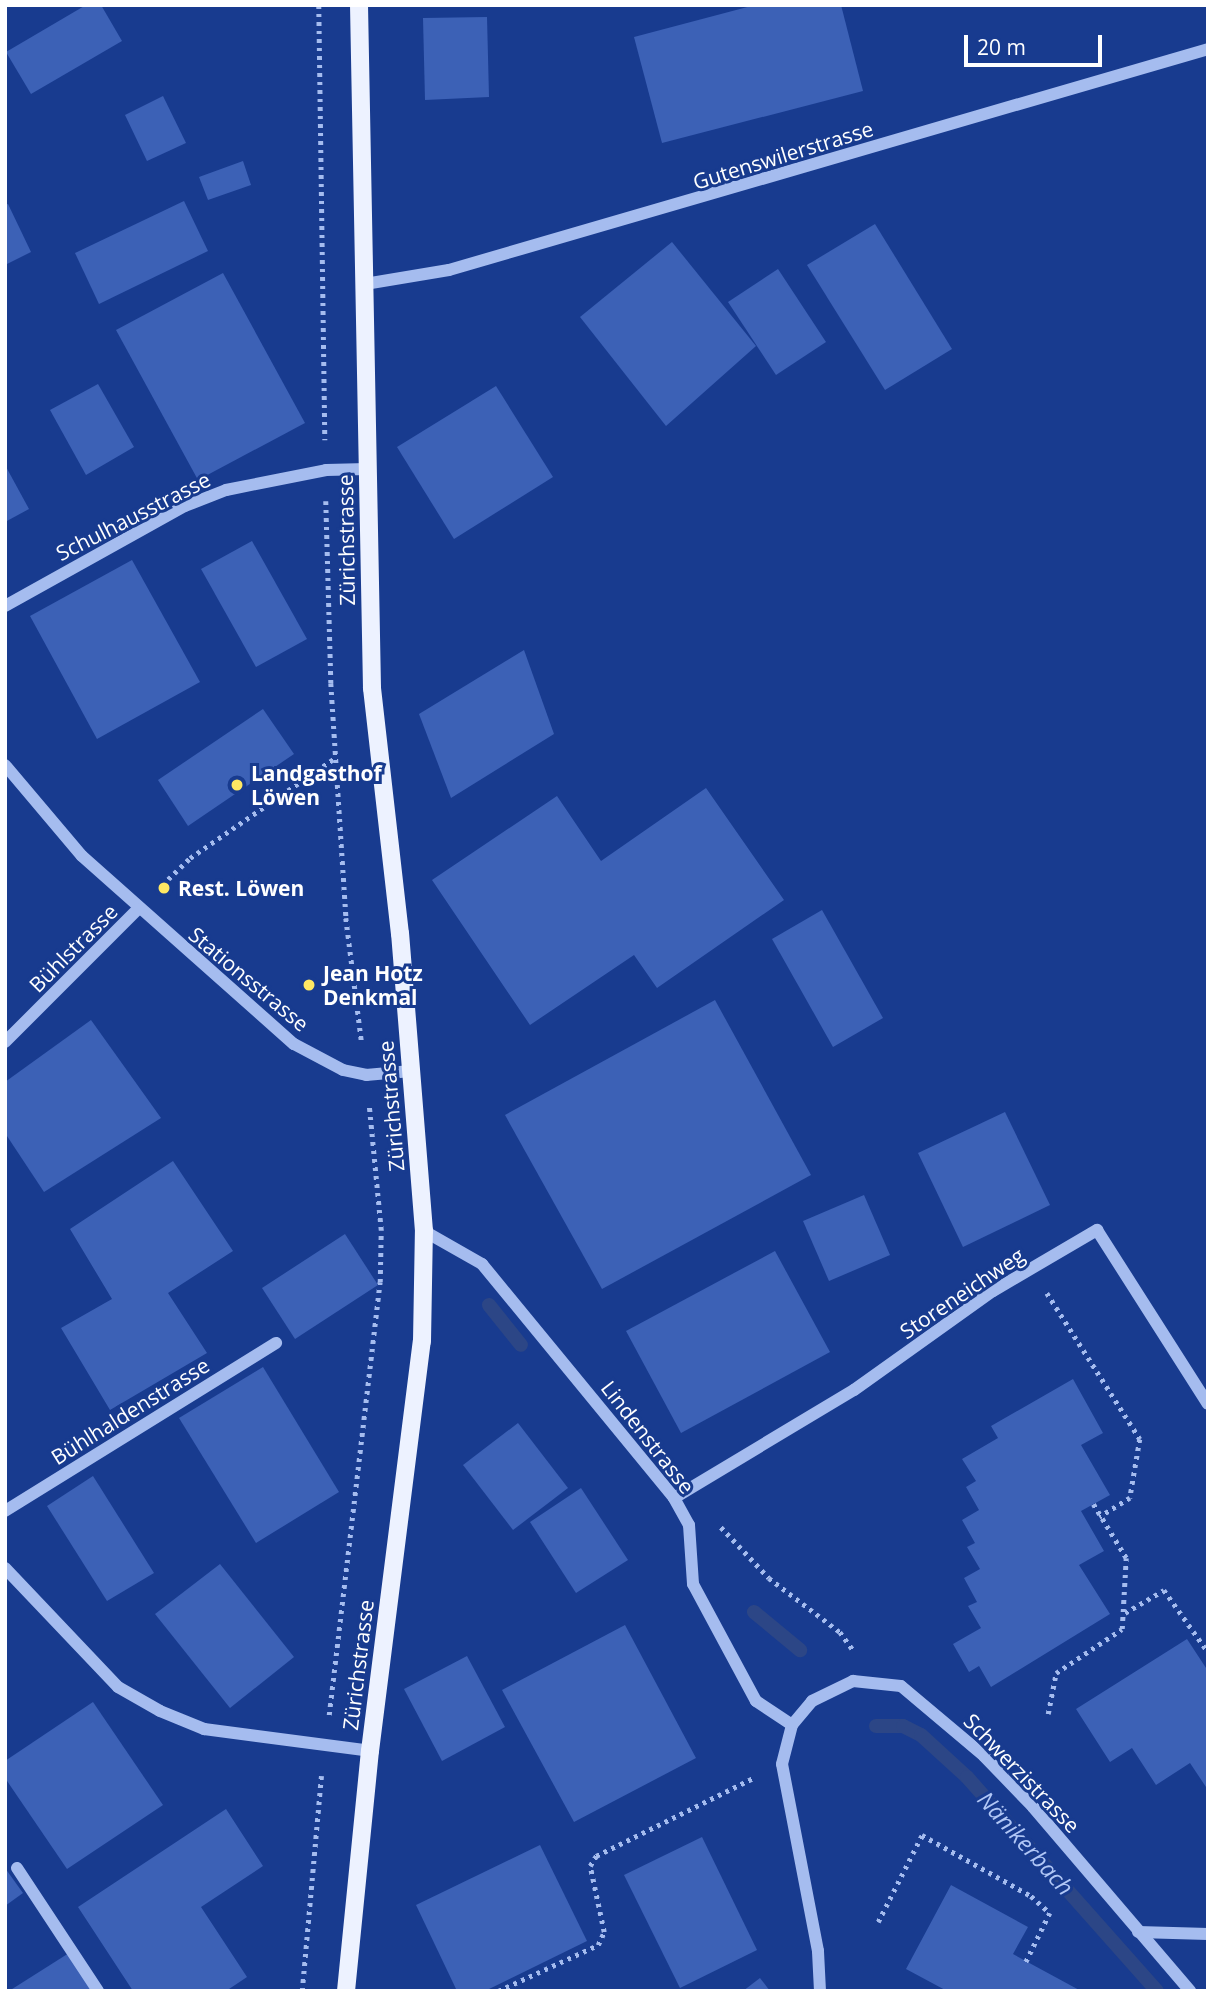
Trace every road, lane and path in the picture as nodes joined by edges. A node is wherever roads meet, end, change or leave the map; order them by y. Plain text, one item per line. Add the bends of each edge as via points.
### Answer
1 (319, 5) edge
2 (359, 5) edge
3 (1208, 49) edge
4 (365, 284) junction
5 (367, 469) junction
6 (326, 470) junction
7 (5, 607) edge
8 (336, 758) junction
9 (5, 765) edge
10 (138, 909) junction
11 (5, 1042) edge
12 (411, 1071) junction
13 (366, 1075) junction
14 (424, 1231) junction
15 (1032, 1269) junction
16 (276, 1343) dead end
17 (1208, 1405) edge
18 (687, 1490) junction
19 (674, 1498) junction
20 (1093, 1504) dead end
21 (5, 1511) edge
22 (1100, 1517) junction
23 (5, 1568) edge
24 (1124, 1614) junction
25 (1208, 1652) edge
26 (858, 1681) junction
27 (1048, 1714) dead end
28 (792, 1726) junction
29 (325, 1745) junction
30 (370, 1751) junction
31 (782, 1764) junction
32 (17, 1868) dead end
33 (878, 1922) dead end
34 (1138, 1932) junction
35 (1208, 1934) edge
36 (1026, 1962) dead end
37 (98, 1991) edge
38 (302, 1991) edge
39 (346, 1991) edge
40 (498, 1991) edge
41 (820, 1991) edge
42 (1190, 1991) edge

1 - 6 path
2 - 4 main road, Zürichstrasse
3 - 4 street, Gutenswilerstrasse via 538,246 449,270
4 - 5 main road, Zürichstrasse
5 - 6 street, Schulhausstrasse
5 - 12 main road, Zürichstrasse via 372,688
6 - 7 street, Schulhausstrasse via 226,490 185,506
6 - 8 path
8 - 10 path via 190,858
8 - 13 path via 346,918
9 - 10 street, Stationsstrasse via 82,856
10 - 11 street, Bühlstrasse
10 - 13 street, Stationsstrasse via 295,1044 343,1070
12 - 13 street, Stationsstrasse
12 - 14 main road, Zürichstrasse
13 - 29 path via 381,1230 380,1282
14 - 19 street, Lindenstrasse via 482,1264
14 - 30 main road, Zürichstrasse via 422,1341
15 - 17 street, Storeneichweg via 1097,1230
15 - 18 street, Storeneichweg via 854,1390
15 - 22 path via 1140,1439 1130,1498
16 - 21 street, Bühlhaldenstrasse
18 - 19 street, Storeneichweg
18 - 26 path via 769,1578 853,1646
19 - 28 street, Lindenstrasse via 689,1525 693,1584 756,1701
20 - 22 path
22 - 24 path via 1126,1558 1121,1593
23 - 29 street via 118,1687 160,1711 204,1729
24 - 25 path via 1164,1590
24 - 27 path via 1122,1629 1056,1673
26 - 28 street, Schwerzistrasse via 811,1701
26 - 34 street, Schwerzistrasse via 901,1686 947,1722 1033,1807
28 - 31 street
29 - 30 street
29 - 38 path
30 - 39 main road, Zürichstrasse
31 - 40 path via 596,1856 590,1866 604,1932 598,1945
31 - 41 street via 818,1951
32 - 37 street
33 - 36 path via 922,1835 1031,1896 1050,1913
34 - 35 street
34 - 42 street, Schwerzistrasse

